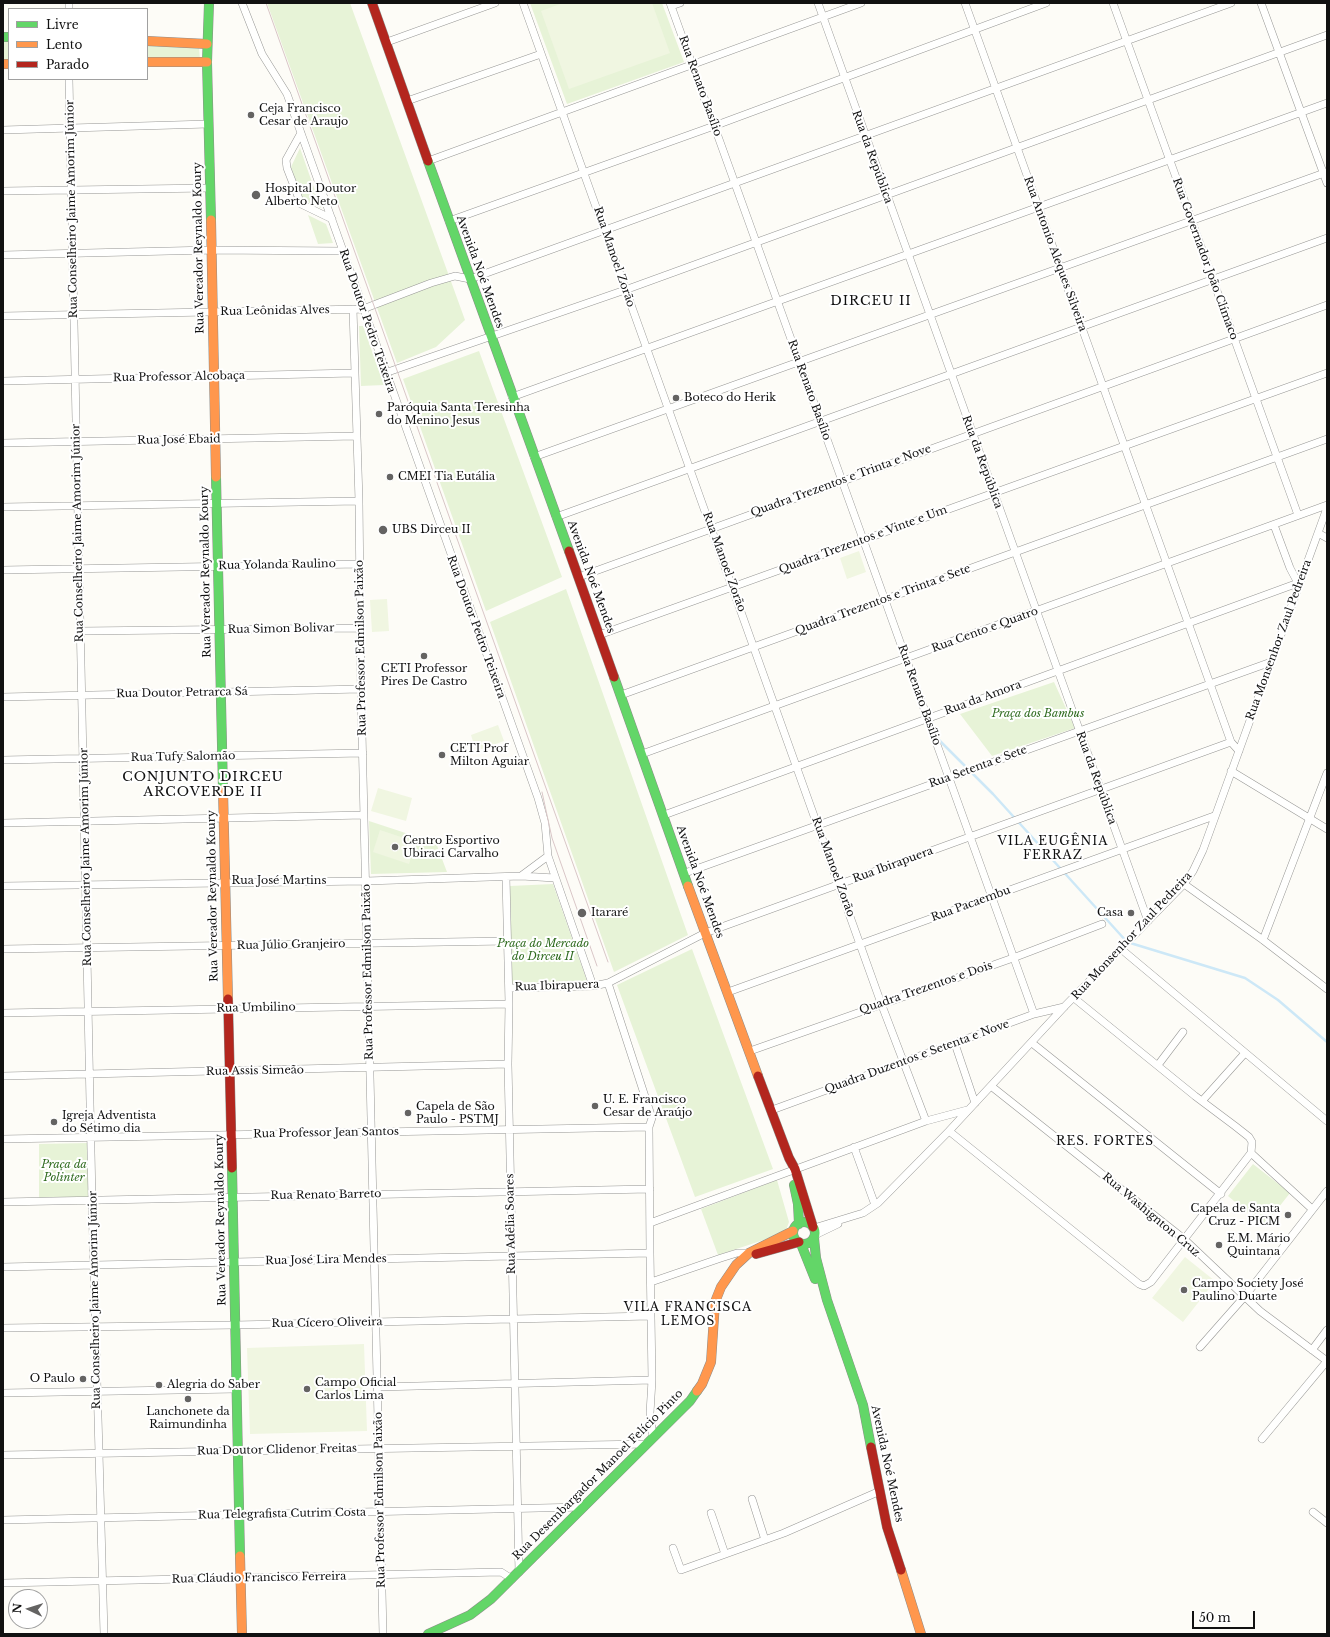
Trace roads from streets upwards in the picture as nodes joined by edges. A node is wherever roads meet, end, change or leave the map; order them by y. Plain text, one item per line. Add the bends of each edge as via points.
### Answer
1 (209, 3) edge
2 (242, 3) edge
3 (372, 3) edge
4 (495, 3) edge
5 (523, 3) edge
6 (680, 3) edge
7 (818, 3) edge
8 (861, 3) edge
9 (965, 3) edge
10 (1046, 3) edge
11 (1113, 3) edge
12 (1231, 3) edge
13 (1261, 3) edge
14 (671, 5) edge
15 (823, 17) junction
16 (974, 28) junction
17 (1327, 35) edge
18 (1127, 41) junction
19 (148, 42) edge
20 (386, 42) junction
21 (207, 44) junction
22 (1279, 52) junction
23 (542, 54) junction
24 (148, 62) edge
25 (207, 62) junction
26 (692, 65) junction
27 (844, 76) junction
28 (69, 80) edge
29 (995, 89) junction
30 (407, 101) junction
31 (1148, 101) junction
32 (1327, 103) edge
33 (1302, 112) junction
34 (563, 113) junction
35 (208, 124) junction
36 (714, 126) junction
37 (70, 128) junction
38 (3, 130) edge
39 (301, 133) junction
40 (864, 137) junction
41 (1016, 147) junction
42 (1170, 160) junction
43 (428, 161) junction
44 (584, 173) junction
45 (1325, 173) edge
46 (735, 183) junction
47 (1327, 183) edge
48 (210, 188) junction
49 (71, 190) junction
50 (3, 191) edge
51 (886, 196) junction
52 (1038, 207) junction
53 (332, 219) junction
54 (449, 221) junction
55 (1191, 221) junction
56 (604, 230) junction
57 (1327, 238) edge
58 (756, 243) junction
59 (211, 250) junction
60 (343, 251) junction
61 (72, 253) junction
62 (3, 255) edge
63 (908, 256) junction
64 (1060, 268) junction
65 (470, 279) junction
66 (1212, 280) junction
67 (625, 290) junction
68 (777, 302) junction
69 (1327, 306) edge
70 (363, 309) junction
71 (353, 310) junction
72 (213, 312) junction
73 (74, 315) junction
74 (930, 315) junction
75 (3, 316) edge
76 (1082, 327) junction
77 (490, 335) junction
78 (1234, 338) junction
79 (647, 349) junction
80 (798, 361) junction
81 (354, 373) junction
82 (385, 373) junction
83 (1327, 373) edge
84 (951, 374) junction
85 (214, 376) junction
86 (75, 379) junction
87 (3, 381) edge
88 (1103, 386) junction
89 (512, 397) junction
90 (1256, 398) junction
91 (668, 410) junction
92 (821, 421) junction
93 (972, 433) junction
94 (356, 436) junction
95 (215, 439) junction
96 (1327, 439) edge
97 (76, 442) junction
98 (3, 443) edge
99 (1125, 445) junction
100 (534, 457) junction
101 (1278, 457) junction
102 (689, 468) junction
103 (842, 481) junction
104 (994, 493) junction
105 (359, 501) junction
106 (217, 502) junction
107 (78, 505) junction
108 (1146, 505) junction
109 (3, 507) edge
110 (1327, 507) edge
111 (1298, 515) junction
112 (556, 517) junction
113 (1274, 525) junction
114 (711, 528) junction
115 (1318, 533) junction
116 (1327, 538) edge
117 (863, 540) junction
118 (1015, 552) junction
119 (360, 564) junction
120 (1167, 564) junction
121 (218, 566) junction
122 (79, 568) junction
123 (3, 570) edge
124 (579, 577) junction
125 (1298, 584) junction
126 (733, 587) junction
127 (884, 599) junction
128 (1036, 612) junction
129 (1189, 624) junction
130 (361, 628) junction
131 (80, 630) junction
132 (220, 630) junction
133 (599, 635) junction
134 (754, 646) junction
135 (906, 659) junction
136 (1271, 662) junction
137 (1058, 671) junction
138 (1210, 683) junction
139 (361, 689) junction
140 (221, 692) junction
141 (82, 695) junction
142 (621, 695) junction
143 (3, 697) edge
144 (775, 706) junction
145 (928, 718) junction
146 (1079, 730) junction
147 (1231, 742) junction
148 (1238, 751) junction
149 (363, 753) junction
150 (642, 754) junction
151 (222, 756) junction
152 (83, 758) junction
153 (3, 760) edge
154 (797, 766) junction
155 (1231, 771) junction
156 (1327, 772) edge
157 (949, 778) junction
158 (1101, 790) junction
159 (364, 815) junction
160 (664, 815) junction
161 (1214, 816) junction
162 (1310, 817) junction
163 (224, 819) junction
164 (85, 822) junction
165 (3, 823) edge
166 (818, 825) junction
167 (1327, 829) edge
168 (970, 837) junction
169 (1123, 850) junction
170 (548, 856) junction
171 (685, 873) junction
172 (521, 876) junction
173 (506, 877) junction
174 (555, 878) junction
175 (366, 881) junction
176 (225, 882) junction
177 (86, 884) junction
178 (840, 884) junction
179 (1184, 884) junction
180 (3, 886) edge
181 (992, 897) junction
182 (1148, 921) junction
183 (1102, 924) dead end
184 (705, 933) junction
185 (1263, 940) junction
186 (508, 941) junction
187 (367, 943) junction
188 (860, 944) junction
189 (1126, 944) junction
190 (227, 946) junction
191 (88, 947) junction
192 (3, 949) edge
193 (1013, 958) junction
194 (608, 983) junction
195 (593, 986) junction
196 (509, 988) junction
197 (1327, 989) edge
198 (728, 992) junction
199 (1074, 998) junction
200 (881, 1003) junction
201 (509, 1004) junction
202 (369, 1006) junction
203 (1064, 1006) junction
204 (228, 1009) junction
205 (89, 1011) junction
206 (3, 1013) edge
207 (1034, 1014) junction
208 (1183, 1032) dead end
209 (1032, 1043) junction
210 (955, 1044) junction
211 (750, 1051) junction
212 (1245, 1053) junction
213 (904, 1062) junction
214 (508, 1064) junction
215 (1158, 1065) junction
216 (370, 1068) junction
217 (229, 1072) junction
218 (90, 1074) junction
219 (3, 1076) edge
220 (991, 1086) junction
221 (1202, 1101) junction
222 (975, 1103) junction
223 (772, 1110) junction
224 (967, 1110) junction
225 (926, 1121) junction
226 (1327, 1121) edge
227 (650, 1127) junction
228 (509, 1129) junction
229 (949, 1131) junction
230 (372, 1132) junction
231 (231, 1134) junction
232 (92, 1137) junction
233 (3, 1139) edge
234 (854, 1147) junction
235 (1251, 1153) junction
236 (792, 1169) junction
237 (650, 1189) junction
238 (511, 1192) junction
239 (1326, 1193) edge
240 (373, 1194) junction
241 (1221, 1194) junction
242 (232, 1197) junction
243 (92, 1200) junction
244 (3, 1202) edge
245 (875, 1205) junction
246 (1312, 1209) junction
247 (650, 1223) junction
248 (799, 1224) junction
249 (793, 1232) junction
250 (814, 1232) junction
251 (1184, 1239) junction
252 (800, 1243) junction
253 (650, 1253) junction
254 (748, 1255) junction
255 (512, 1256) junction
256 (375, 1259) junction
257 (234, 1262) junction
258 (94, 1265) junction
259 (3, 1267) edge
260 (651, 1282) junction
261 (1245, 1296) junction
262 (827, 1300) junction
263 (651, 1316) junction
264 (513, 1320) junction
265 (376, 1322) junction
266 (235, 1325) junction
267 (96, 1326) junction
268 (3, 1328) edge
269 (1327, 1330) edge
270 (1200, 1348) dead end
271 (1312, 1350) junction
272 (1327, 1361) edge
273 (652, 1380) junction
274 (515, 1384) junction
275 (378, 1387) junction
276 (236, 1389) junction
277 (97, 1390) junction
278 (3, 1393) edge
279 (1262, 1439) dead end
280 (650, 1440) junction
281 (516, 1446) junction
282 (379, 1448) junction
283 (238, 1451) junction
284 (99, 1454) junction
285 (3, 1455) edge
286 (880, 1491) junction
287 (752, 1499) dead end
288 (584, 1507) junction
289 (518, 1509) junction
290 (380, 1512) junction
291 (1313, 1512) dead end
292 (710, 1513) dead end
293 (239, 1515) junction
294 (100, 1518) junction
295 (3, 1520) edge
296 (1327, 1523) edge
297 (765, 1540) junction
298 (673, 1548) dead end
299 (725, 1554) junction
300 (519, 1572) junction
301 (382, 1575) junction
302 (241, 1579) junction
303 (512, 1579) junction
304 (102, 1581) junction
305 (3, 1583) edge
306 (104, 1634) edge
307 (242, 1634) edge
308 (383, 1634) edge
309 (431, 1634) edge
310 (921, 1634) edge

1 - 21 street, Rua Vereador Reynaldo Koury
2 - 39 street, Rua Doutor Pedro Teixeira via 262,54 287,94
3 - 20 street, Avenida Noé Mendes
4 - 20 street
5 - 23 street, Rua Manoel Zorão
6 - 14 street
7 - 15 street, Rua da República
8 - 15 street
9 - 16 street, Rua Antonio Aleques Silveira
10 - 16 street
11 - 18 street, Rua Governador João Clímaco
12 - 18 street
13 - 22 street
14 - 26 street, Rua Renato Basílio
15 - 26 street
15 - 27 street, Rua da República
16 - 27 street
16 - 29 street, Rua Antonio Aleques Silveira
17 - 22 street
18 - 29 street
18 - 31 street, Rua Governador João Clímaco
19 - 21 street
20 - 30 street, Avenida Noé Mendes
21 - 25 street, Rua Vereador Reynaldo Koury
22 - 31 street
22 - 33 street
23 - 30 street
23 - 34 street, Rua Manoel Zorão
24 - 25 street
25 - 35 street, Rua Vereador Reynaldo Koury
26 - 34 street
26 - 36 street, Rua Renato Basílio
27 - 36 street
27 - 40 street, Rua da República
28 - 37 street, Rua Conselheiro Jaime Amorim Júnior
29 - 40 street
29 - 41 street, Rua Antonio Aleques Silveira
30 - 43 street, Avenida Noé Mendes
31 - 41 street
31 - 42 street, Rua Governador João Clímaco
32 - 33 street
33 - 42 street
33 - 45 street
34 - 43 street
34 - 44 street, Rua Manoel Zorão
35 - 37 street
35 - 48 street, Rua Vereador Reynaldo Koury
36 - 44 street
36 - 46 street, Rua Renato Basílio
37 - 38 street
37 - 49 street, Rua Conselheiro Jaime Amorim Júnior
39 - 53 street, Rua Doutor Pedro Teixeira
39 - 53 street via 286,160 287,168 301,204
40 - 46 street
40 - 51 street, Rua da República
41 - 51 street
41 - 52 street, Rua Antonio Aleques Silveira
42 - 52 street
42 - 55 street, Rua Governador João Clímaco
43 - 54 street, Avenida Noé Mendes
44 - 54 street
44 - 56 street, Rua Manoel Zorão
45 - 47 street
45 - 55 street
46 - 56 street
46 - 58 street, Rua Renato Basílio
48 - 49 street
48 - 59 street, Rua Vereador Reynaldo Koury
49 - 50 street
49 - 61 street, Rua Conselheiro Jaime Amorim Júnior
51 - 58 street
51 - 63 street, Rua da República
52 - 63 street
52 - 64 street, Rua Antonio Aleques Silveira
53 - 60 street, Rua Doutor Pedro Teixeira
54 - 65 street, Avenida Noé Mendes
55 - 64 street
55 - 66 street, Rua Governador João Clímaco
56 - 65 street
56 - 67 street, Rua Manoel Zorão
57 - 66 street
58 - 67 street
58 - 68 street, Rua Renato Basílio
59 - 60 street
59 - 61 street
59 - 72 street, Rua Vereador Reynaldo Koury
60 - 70 street, Rua Doutor Pedro Teixeira
61 - 62 street
61 - 73 street, Rua Conselheiro Jaime Amorim Júnior
63 - 68 street
63 - 74 street, Rua da República
64 - 74 street
64 - 76 street, Rua Antonio Aleques Silveira
65 - 70 street, Rua Leônidas Alves via 455,276
65 - 77 street, Avenida Noé Mendes
66 - 76 street
66 - 78 street, Rua Governador João Clímaco
67 - 77 street
67 - 79 street, Rua Manoel Zorão
68 - 79 street
68 - 80 street, Rua Renato Basílio
69 - 78 street, Quadra Trezentos e Trinta e Nove
70 - 71 street, Rua Leônidas Alves
70 - 82 street, Rua Doutor Pedro Teixeira
71 - 72 street, Rua Leônidas Alves
71 - 81 street, Rua Professor Edmilson Paixão
72 - 73 street, Rua Leônidas Alves
72 - 85 street, Rua Vereador Reynaldo Koury
73 - 75 street, Rua Leônidas Alves
73 - 86 street, Rua Conselheiro Jaime Amorim Júnior
74 - 80 street
74 - 84 street, Rua da República
76 - 84 street
76 - 88 street, Rua Antonio Aleques Silveira
77 - 82 street
77 - 89 street, Avenida Noé Mendes
78 - 88 street, Quadra Trezentos e Trinta e Nove
78 - 90 street, Rua Governador João Clímaco
79 - 89 street
79 - 91 street, Rua Manoel Zorão
80 - 91 street
80 - 92 street, Rua Renato Basílio
81 - 85 street, Rua Professor Alcobaça
81 - 94 street, Rua Professor Edmilson Paixão
82 - 170 street, Rua Doutor Pedro Teixeira via 538,798 545,823
83 - 90 street, Quadra Trezentos e Vinte e Um
84 - 92 street
84 - 93 street, Rua da República
85 - 86 street, Rua Professor Alcobaça
85 - 95 street, Rua Vereador Reynaldo Koury
86 - 87 street, Rua Professor Alcobaça
86 - 97 street, Rua Conselheiro Jaime Amorim Júnior
88 - 93 street, Quadra Trezentos e Trinta e Nove
88 - 99 street, Rua Antonio Aleques Silveira
89 - 100 street, Avenida Noé Mendes
90 - 99 street, Quadra Trezentos e Vinte e Um
90 - 101 street, Rua Governador João Clímaco
91 - 100 street
91 - 102 street, Rua Manoel Zorão
92 - 102 street
92 - 103 street, Rua Renato Basílio
93 - 103 street, Quadra Trezentos e Trinta e Nove
93 - 104 street, Rua da República
94 - 95 street, Rua José Ebaid
94 - 105 street, Rua Professor Edmilson Paixão
95 - 97 street, Rua José Ebaid
95 - 106 street, Rua Vereador Reynaldo Koury
96 - 101 street, Quadra Trezentos e Trinta e Sete
97 - 98 street, Rua José Ebaid
97 - 107 street, Rua Conselheiro Jaime Amorim Júnior
99 - 104 street, Quadra Trezentos e Vinte e Um
99 - 108 street, Rua Antonio Aleques Silveira
100 - 112 street, Avenida Noé Mendes
101 - 108 street, Quadra Trezentos e Trinta e Sete
101 - 111 street, Rua Governador João Clímaco
102 - 112 street
102 - 114 street, Rua Manoel Zorão
103 - 114 street, Quadra Trezentos e Trinta e Nove
103 - 117 street, Rua Renato Basílio
104 - 117 street, Quadra Trezentos e Vinte e Um
104 - 118 street, Rua da República
105 - 106 street
105 - 119 street, Rua Professor Edmilson Paixão
106 - 107 street
106 - 121 street, Rua Vereador Reynaldo Koury
107 - 109 street
107 - 122 street, Rua Conselheiro Jaime Amorim Júnior
108 - 118 street, Quadra Trezentos e Trinta e Sete
108 - 120 street, Rua Antonio Aleques Silveira
110 - 111 street, Rua Cento e Quatro
110 - 115 street, Rua Monsenhor Zaul Pedreira
111 - 113 street, Rua Cento e Quatro
112 - 124 street, Avenida Noé Mendes
113 - 120 street, Rua Cento e Quatro
113 - 125 street
114 - 124 street, Quadra Trezentos e Trinta e Nove
114 - 126 street, Rua Manoel Zorão
115 - 116 street
115 - 125 street, Rua Monsenhor Zaul Pedreira
117 - 126 street, Quadra Trezentos e Vinte e Um
117 - 127 street, Rua Renato Basílio
118 - 127 street, Quadra Trezentos e Trinta e Sete
118 - 128 street, Rua da República
119 - 121 street, Rua Yolanda Raulino
119 - 130 street, Rua Professor Edmilson Paixão
120 - 128 street, Rua Cento e Quatro
120 - 129 street, Rua Antonio Aleques Silveira
121 - 122 street, Rua Yolanda Raulino
121 - 132 street, Rua Vereador Reynaldo Koury
122 - 123 street, Rua Yolanda Raulino
122 - 131 street, Rua Conselheiro Jaime Amorim Júnior
124 - 133 street, Avenida Noé Mendes
125 - 129 street, Rua da Amora
125 - 136 street, Rua Monsenhor Zaul Pedreira
126 - 133 street, Quadra Trezentos e Vinte e Um
126 - 134 street, Rua Manoel Zorão
127 - 134 street, Quadra Trezentos e Trinta e Sete
127 - 135 street, Rua Renato Basílio
128 - 135 street, Rua Cento e Quatro
128 - 137 street, Rua da República
129 - 137 street, Rua da Amora
129 - 138 street
130 - 132 street, Rua Simon Bolivar
130 - 139 street, Rua Professor Edmilson Paixão
131 - 132 street, Rua Simon Bolivar
131 - 141 street, Rua Conselheiro Jaime Amorim Júnior
132 - 140 street, Rua Vereador Reynaldo Koury
133 - 142 street, Avenida Noé Mendes
134 - 142 street, Quadra Trezentos e Trinta e Sete
134 - 144 street, Rua Manoel Zorão
135 - 144 street, Rua Cento e Quatro
135 - 145 street, Rua Renato Basílio
136 - 138 street, Rua Setenta e Sete
136 - 148 street, Rua Monsenhor Zaul Pedreira
137 - 145 street, Rua da Amora
137 - 146 street, Rua da República
138 - 146 street, Rua Setenta e Sete
138 - 147 street
139 - 140 street, Rua Doutor Petrarca Sá
139 - 149 street, Rua Professor Edmilson Paixão
140 - 141 street, Rua Doutor Petrarca Sá
140 - 151 street, Rua Vereador Reynaldo Koury
141 - 143 street, Rua Doutor Petrarca Sá
141 - 152 street, Rua Conselheiro Jaime Amorim Júnior
142 - 150 street, Avenida Noé Mendes
144 - 150 street, Rua Cento e Quatro
144 - 154 street, Rua Manoel Zorão
145 - 154 street, Rua da Amora
145 - 157 street, Rua Renato Basílio
146 - 157 street, Rua Setenta e Sete
146 - 158 street, Rua da República
147 - 148 street
147 - 158 street, Rua Ibirapuera
148 - 155 street, Rua Monsenhor Zaul Pedreira
149 - 151 street, Rua Tufy Salomão
149 - 159 street, Rua Professor Edmilson Paixão
150 - 160 street, Avenida Noé Mendes
151 - 152 street, Rua Tufy Salomão
151 - 163 street, Rua Vereador Reynaldo Koury
152 - 153 street, Rua Tufy Salomão
152 - 164 street, Rua Conselheiro Jaime Amorim Júnior
154 - 160 street, Rua da Amora
154 - 166 street, Rua Manoel Zorão
155 - 161 street, Rua Monsenhor Zaul Pedreira
155 - 162 street
156 - 162 street
157 - 166 street, Rua Setenta e Sete
157 - 168 street, Rua Renato Basílio
158 - 168 street, Rua Ibirapuera
158 - 169 street, Rua da República
159 - 163 street
159 - 175 street, Rua Professor Edmilson Paixão
160 - 171 street, Avenida Noé Mendes
161 - 169 street, Rua Pacaembu
161 - 179 street, Rua Monsenhor Zaul Pedreira via 1198,862
162 - 167 street
162 - 185 street
163 - 164 street
163 - 176 street, Rua Vereador Reynaldo Koury
164 - 165 street
164 - 177 street, Rua Conselheiro Jaime Amorim Júnior
166 - 171 street, Rua Setenta e Sete
166 - 178 street, Rua Manoel Zorão
168 - 178 street, Rua Ibirapuera
168 - 181 street, Rua Renato Basílio
169 - 181 street, Rua Pacaembu
169 - 182 street, Rua da República
170 - 172 street
170 - 174 street, Rua Doutor Pedro Teixeira
171 - 184 street, Avenida Noé Mendes
172 - 173 street, Rua José Martins
172 - 174 street, Rua José Martins
173 - 175 street, Rua José Martins
173 - 186 street, Rua Adélia Soares
174 - 195 street, Rua Doutor Pedro Teixeira
175 - 176 street, Rua José Martins
175 - 187 street, Rua Professor Edmilson Paixão
176 - 177 street, Rua José Martins
176 - 190 street, Rua Vereador Reynaldo Koury
177 - 180 street, Rua José Martins
177 - 191 street, Rua Conselheiro Jaime Amorim Júnior
178 - 184 street, Rua Ibirapuera
178 - 188 street, Rua Manoel Zorão
179 - 182 street, Rua Monsenhor Zaul Pedreira
179 - 185 street
181 - 188 street, Rua Pacaembu
181 - 193 street, Rua Renato Basílio
182 - 189 street, Rua Monsenhor Zaul Pedreira
183 - 193 street, Quadra Trezentos e Dois
184 - 194 street, Rua Ibirapuera
184 - 198 street, Avenida Noé Mendes
185 - 197 street
186 - 187 street, Rua Júlio Granjeiro
186 - 196 street, Rua Adélia Soares
187 - 190 street, Rua Júlio Granjeiro
187 - 202 street, Rua Professor Edmilson Paixão
188 - 198 street, Rua Pacaembu
188 - 200 street, Rua Manoel Zorão
189 - 199 street, Rua Monsenhor Zaul Pedreira
189 - 212 street
190 - 191 street, Rua Júlio Granjeiro
190 - 204 street, Rua Vereador Reynaldo Koury
191 - 192 street, Rua Júlio Granjeiro
191 - 205 street, Rua Conselheiro Jaime Amorim Júnior
193 - 200 street, Quadra Trezentos e Dois
193 - 207 street, Rua Renato Basílio
194 - 195 street, Rua Ibirapuera
194 - 227 street via 648,1103 652,1118
195 - 196 street, Rua Ibirapuera
196 - 201 street, Rua Adélia Soares
198 - 211 street, Avenida Noé Mendes
199 - 203 street, Rua Monsenhor Zaul Pedreira
199 - 215 street
200 - 211 street, Quadra Trezentos e Dois
200 - 213 street, Rua Manoel Zorão
201 - 202 street, Rua Umbilino
201 - 214 street, Rua Adélia Soares
202 - 204 street, Rua Umbilino
202 - 216 street, Rua Professor Edmilson Paixão
203 - 207 street, Quadra Duzentos e Setenta e Nove
203 - 209 street, Rua Monsenhor Zaul Pedreira
204 - 205 street, Rua Umbilino
204 - 217 street, Rua Vereador Reynaldo Koury
205 - 206 street, Rua Umbilino
205 - 218 street, Rua Conselheiro Jaime Amorim Júnior
207 - 210 street, Quadra Duzentos e Setenta e Nove
208 - 215 street
209 - 220 street, Rua Monsenhor Zaul Pedreira
209 - 241 street
210 - 213 street, Quadra Duzentos e Setenta e Nove
210 - 222 street
211 - 223 street, Avenida Noé Mendes
212 - 221 street
212 - 226 street
213 - 223 street, Quadra Duzentos e Setenta e Nove
213 - 225 street, Rua Manoel Zorão
214 - 216 street, Rua Assis Simeão
214 - 228 street, Rua Adélia Soares
215 - 221 street
216 - 217 street, Rua Assis Simeão
216 - 230 street, Rua Professor Edmilson Paixão
217 - 218 street, Rua Assis Simeão
217 - 231 street, Rua Vereador Reynaldo Koury
218 - 219 street, Rua Assis Simeão
218 - 232 street, Rua Conselheiro Jaime Amorim Júnior
220 - 222 street, Rua Monsenhor Zaul Pedreira
220 - 251 street, Rua Washignton Cruz
221 - 235 street via 1249,1137 1252,1143
222 - 224 street, Rua Monsenhor Zaul Pedreira
223 - 236 street, Avenida Noé Mendes
224 - 225 street
224 - 229 street, Rua Monsenhor Zaul Pedreira
225 - 234 street
227 - 228 street, Rua Professor Jean Santos
227 - 237 street
228 - 230 street, Rua Professor Jean Santos
228 - 238 street, Rua Adélia Soares
229 - 245 street, Rua Monsenhor Zaul Pedreira
229 - 251 street via 1139,1284 1144,1286 1151,1282
230 - 231 street, Rua Professor Jean Santos
230 - 240 street, Rua Professor Edmilson Paixão
231 - 232 street, Rua Professor Jean Santos
231 - 242 street, Rua Vereador Reynaldo Koury
232 - 233 street, Rua Professor Jean Santos
232 - 243 street, Rua Conselheiro Jaime Amorim Júnior
234 - 236 street
234 - 245 street
235 - 241 street
235 - 246 street
236 - 247 street
236 - 248 street, Avenida Noé Mendes
236 - 250 street, Avenida Noé Mendes
237 - 238 street, Rua Renato Barreto
237 - 247 street
238 - 240 street, Rua Renato Barreto
238 - 255 street, Rua Adélia Soares
239 - 246 street
240 - 242 street, Rua Renato Barreto
240 - 256 street, Rua Professor Edmilson Paixão
241 - 251 street
242 - 243 street, Rua Renato Barreto
242 - 257 street, Rua Vereador Reynaldo Koury
243 - 244 street, Rua Renato Barreto
243 - 258 street, Rua Conselheiro Jaime Amorim Júnior
245 - 250 street, Rua Monsenhor Zaul Pedreira via 863,1213
246 - 261 street
247 - 253 street
248 - 249 street
248 - 250 street via 808,1223
249 - 252 street
249 - 254 street
250 - 252 street via 808,1243
250 - 262 street, Avenida Noé Mendes via 816,1258
251 - 261 street, Rua Washignton Cruz
252 - 254 street
252 - 262 street, Avenida Noé Mendes
253 - 255 street, Rua José Lira Mendes
253 - 260 street
254 - 260 street via 721,1258
254 - 280 street, Rua Desembargador Manoel Felício Pinto via 730,1272 717,1294 712,1356 704,1378 690,1401
255 - 256 street, Rua José Lira Mendes
255 - 264 street, Rua Adélia Soares
256 - 257 street, Rua José Lira Mendes
256 - 265 street, Rua Professor Edmilson Paixão
257 - 258 street, Rua José Lira Mendes
257 - 266 street, Rua Vereador Reynaldo Koury
258 - 259 street, Rua José Lira Mendes
258 - 267 street, Rua Conselheiro Jaime Amorim Júnior
260 - 263 street
261 - 270 street
261 - 271 street, Rua Washignton Cruz
262 - 286 street, Avenida Noé Mendes via 863,1405
263 - 264 street, Rua Cícero Oliveira
263 - 273 street
264 - 265 street, Rua Cícero Oliveira
264 - 274 street, Rua Adélia Soares
265 - 266 street, Rua Cícero Oliveira
265 - 275 street, Rua Professor Edmilson Paixão
266 - 267 street, Rua Cícero Oliveira
266 - 276 street, Rua Vereador Reynaldo Koury
267 - 268 street, Rua Cícero Oliveira
267 - 277 street, Rua Conselheiro Jaime Amorim Júnior
269 - 271 street
271 - 272 street, Rua Washignton Cruz
272 - 279 street
273 - 274 street
273 - 280 street
274 - 275 street
274 - 281 street, Rua Adélia Soares
275 - 282 street, Rua Professor Edmilson Paixão
276 - 277 street
276 - 283 street, Rua Vereador Reynaldo Koury
277 - 278 street
277 - 284 street, Rua Conselheiro Jaime Amorim Júnior
280 - 281 street, Rua Doutor Clidenor Freitas
280 - 288 street, Rua Desembargador Manoel Felício Pinto
281 - 282 street, Rua Doutor Clidenor Freitas
281 - 289 street, Rua Adélia Soares
282 - 283 street, Rua Doutor Clidenor Freitas
282 - 290 street, Rua Professor Edmilson Paixão
283 - 284 street, Rua Doutor Clidenor Freitas
283 - 293 street, Rua Vereador Reynaldo Koury
284 - 285 street, Rua Doutor Clidenor Freitas
284 - 294 street, Rua Conselheiro Jaime Amorim Júnior
286 - 297 street
286 - 310 street, Avenida Noé Mendes via 897,1560
287 - 297 street
288 - 289 street, Rua Telegrafista Cutrim Costa
288 - 300 street, Rua Desembargador Manoel Felício Pinto
289 - 290 street, Rua Telegrafista Cutrim Costa
289 - 300 street, Rua Adélia Soares
290 - 293 street, Rua Telegrafista Cutrim Costa
290 - 301 street, Rua Professor Edmilson Paixão
291 - 296 street
292 - 299 street
293 - 294 street, Rua Telegrafista Cutrim Costa
293 - 302 street, Rua Vereador Reynaldo Koury
294 - 295 street, Rua Telegrafista Cutrim Costa
294 - 304 street, Rua Conselheiro Jaime Amorim Júnior
297 - 299 street
298 - 299 street via 681,1570
300 - 303 street, Rua Desembargador Manoel Felício Pinto
301 - 302 street, Rua Cláudio Francisco Ferreira
301 - 303 street, Rua Cláudio Francisco Ferreira via 501,1572
301 - 308 street, Rua Professor Edmilson Paixão
302 - 304 street, Rua Cláudio Francisco Ferreira
302 - 307 street, Rua Vereador Reynaldo Koury
303 - 309 street, Rua Desembargador Manoel Felício Pinto via 474,1612
304 - 305 street, Rua Cláudio Francisco Ferreira
304 - 306 street, Rua Conselheiro Jaime Amorim Júnior

